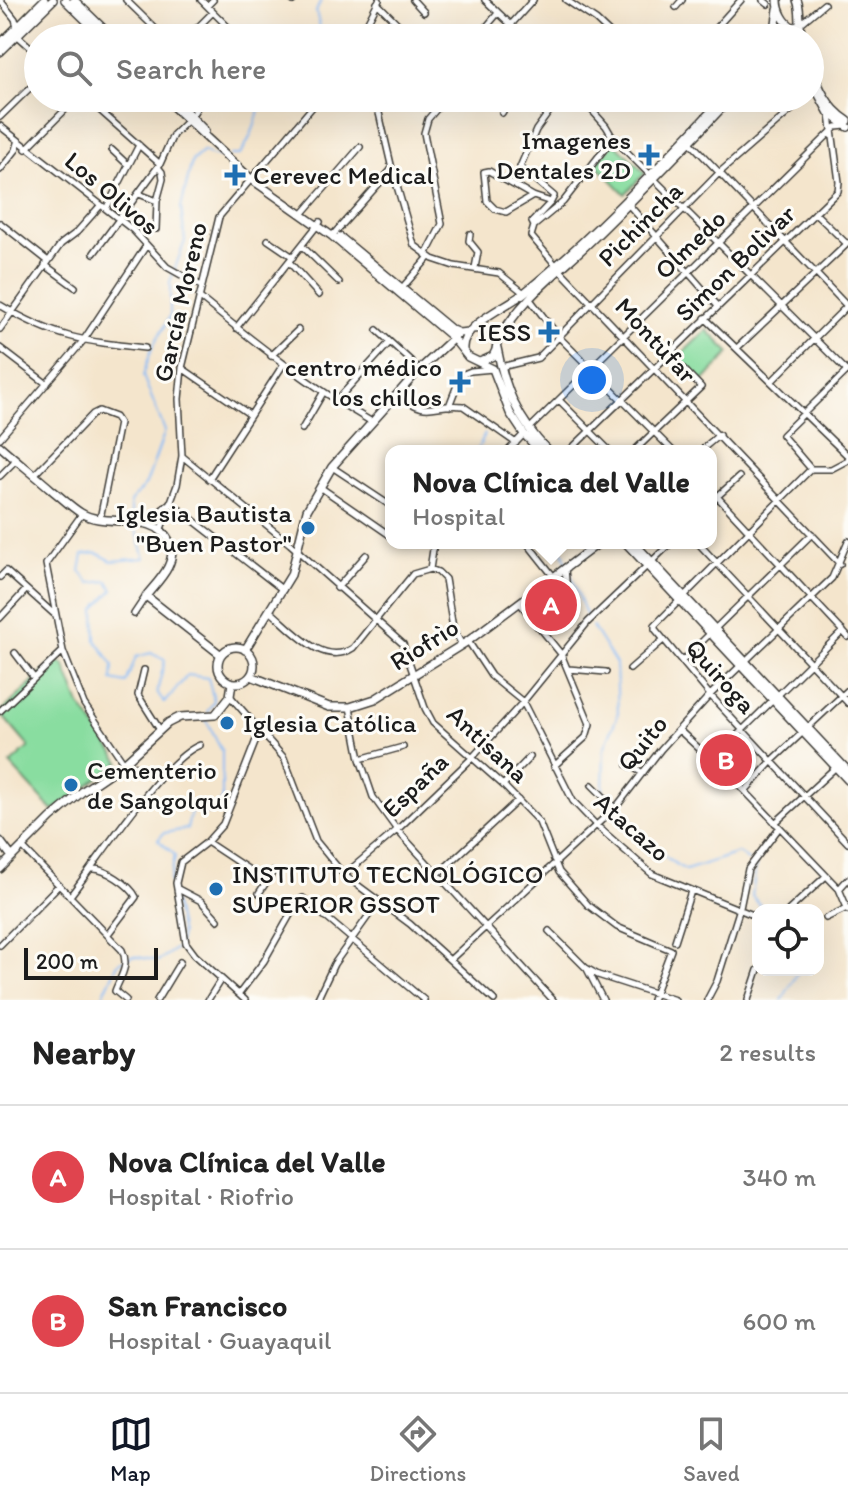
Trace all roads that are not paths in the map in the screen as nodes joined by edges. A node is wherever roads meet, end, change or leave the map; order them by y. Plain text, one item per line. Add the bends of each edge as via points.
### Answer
1 (0, 0) edge
2 (44, 0) edge
3 (53, 0) edge
4 (65, 0) edge
5 (74, 0) edge
6 (126, 0) edge
7 (201, 0) edge
8 (213, 0) edge
9 (413, 0) edge
10 (485, 0) edge
11 (533, 0) edge
12 (566, 0) edge
13 (682, 0) edge
14 (741, 0) edge
15 (378, 1) edge
16 (778, 2) edge
17 (799, 2) edge
18 (824, 4) dead end
19 (207, 6) junction
20 (676, 7) dead end
21 (213, 12) junction
22 (424, 12) dead end
23 (498, 13) junction
24 (24, 24) edge
25 (24, 24) edge
26 (94, 24) joint
27 (151, 24) edge
28 (201, 24) edge
29 (224, 24) edge
30 (366, 24) edge
31 (399, 24) edge
32 (489, 24) edge
33 (510, 24) joint
34 (599, 24) edge
35 (719, 24) edge
36 (776, 24) edge
37 (794, 24) edge
38 (795, 24) edge
39 (798, 24) edge
40 (18, 29) junction
41 (24, 42) edge
42 (0, 44) edge
43 (0, 52) edge
44 (24, 94) edge
45 (824, 97) edge
46 (824, 107) edge
47 (63, 112) edge
48 (102, 112) edge
49 (181, 112) edge
50 (184, 112) edge
51 (194, 112) edge
52 (308, 112) edge
53 (378, 112) edge
54 (434, 112) edge
55 (549, 112) edge
56 (594, 112) edge
57 (711, 112) edge
58 (718, 112) edge
59 (789, 112) edge
60 (829, 113) junction
61 (0, 117) edge
62 (189, 119) junction
63 (847, 125) edge
64 (0, 126) edge
65 (832, 133) junction
66 (613, 138) junction
67 (18, 142) junction
68 (690, 142) junction
69 (139, 145) junction
70 (360, 147) dead end
71 (26, 149) junction
72 (112, 150) dead end
73 (128, 165) junction
74 (159, 166) junction
75 (392, 169) junction
76 (0, 170) edge
77 (719, 173) junction
78 (652, 176) junction
79 (252, 178) junction
80 (139, 194) junction
81 (533, 196) junction
82 (157, 201) junction
83 (551, 202) junction
84 (628, 204) junction
85 (103, 208) junction
86 (685, 208) junction
87 (754, 209) junction
88 (304, 212) junction
89 (815, 213) junction
90 (120, 220) junction
91 (0, 223) edge
92 (319, 224) junction
93 (534, 226) junction
94 (156, 229) dead end
95 (333, 234) junction
96 (470, 234) dead end
97 (656, 235) junction
98 (268, 240) dead end
99 (784, 240) junction
100 (720, 242) junction
101 (847, 244) edge
102 (146, 246) junction
103 (302, 246) junction
104 (94, 253) dead end
105 (427, 256) junction
106 (291, 260) junction
107 (47, 263) junction
108 (475, 268) junction
109 (559, 268) junction
110 (689, 273) junction
111 (750, 273) junction
112 (815, 273) junction
113 (339, 282) dead end
114 (201, 286) junction
115 (75, 287) dead end
116 (402, 288) junction
117 (319, 295) dead end
118 (526, 296) junction
119 (199, 297) junction
120 (593, 302) junction
121 (0, 305) edge
122 (717, 305) junction
123 (781, 305) junction
124 (847, 307) edge
125 (12, 312) junction
126 (705, 318) junction
127 (236, 328) junction
128 (0, 329) edge
129 (298, 330) dead end
130 (377, 330) dead end
131 (463, 333) junction
132 (624, 336) junction
133 (559, 337) junction
134 (815, 338) junction
135 (83, 341) junction
136 (390, 342) junction
137 (445, 345) junction
138 (497, 346) junction
139 (0, 348) edge
140 (145, 348) dead end
141 (462, 348) junction
142 (737, 348) junction
143 (669, 354) junction
144 (271, 356) junction
145 (412, 362) dead end
146 (480, 362) junction
147 (283, 365) junction
148 (182, 368) junction
149 (496, 368) junction
150 (592, 368) junction
151 (654, 368) junction
152 (848, 371) edge
153 (772, 381) junction
154 (47, 384) junction
155 (323, 393) junction
156 (397, 394) junction
157 (559, 400) junction
158 (623, 400) junction
159 (336, 401) junction
160 (686, 401) junction
161 (448, 407) junction
162 (805, 413) junction
163 (249, 414) junction
164 (372, 422) junction
165 (302, 429) dead end
166 (655, 431) junction
167 (526, 432) junction
168 (591, 433) junction
169 (719, 435) junction
170 (0, 438) edge
171 (516, 443) joint
172 (536, 445) edge
173 (541, 445) edge
174 (576, 445) edge
175 (604, 445) edge
176 (640, 445) edge
177 (668, 445) edge
178 (707, 445) edge
179 (0, 446) edge
180 (182, 456) junction
181 (848, 458) edge
182 (16, 460) junction
183 (332, 467) junction
184 (811, 469) junction
185 (34, 475) junction
186 (0, 476) edge
187 (739, 477) dead end
188 (209, 479) junction
189 (319, 486) junction
190 (717, 496) joint
191 (779, 501) junction
192 (170, 502) junction
193 (385, 502) edge
194 (82, 514) junction
195 (100, 520) junction
196 (144, 523) junction
197 (161, 529) junction
198 (749, 531) junction
199 (385, 532) edge
200 (812, 534) junction
201 (848, 541) edge
202 (433, 549) edge
203 (532, 549) edge
204 (591, 549) edge
205 (633, 549) edge
206 (639, 549) edge
207 (665, 549) edge
208 (704, 549) edge
209 (297, 551) junction
210 (366, 555) dead end
211 (717, 563) junction
212 (650, 564) junction
213 (779, 565) junction
214 (840, 565) junction
215 (567, 567) junction
216 (4, 568) edge
217 (430, 569) junction
218 (0, 577) edge
219 (554, 577) junction
220 (337, 588) junction
221 (26, 590) junction
222 (283, 590) junction
223 (146, 596) junction
224 (747, 596) junction
225 (682, 598) junction
226 (812, 600) junction
227 (519, 602) junction
228 (270, 611) junction
229 (134, 614) dead end
230 (54, 615) junction
231 (0, 618) edge
232 (376, 619) junction
233 (537, 626) junction
234 (778, 629) junction
235 (712, 630) junction
236 (843, 631) junction
237 (848, 637) edge
238 (662, 641) junction
239 (465, 643) junction
240 (245, 650) junction
241 (63, 651) junction
242 (15, 653) dead end
243 (561, 654) junction
244 (221, 655) junction
245 (682, 661) junction
246 (742, 663) junction
247 (810, 664) junction
248 (568, 669) junction
249 (630, 669) dead end
250 (144, 670) dead end
251 (606, 672) dead end
252 (414, 673) junction
253 (251, 676) junction
254 (34, 678) junction
255 (232, 683) junction
256 (848, 690) edge
257 (710, 695) junction
258 (230, 696) junction
259 (842, 697) junction
260 (775, 698) junction
261 (523, 702) junction
262 (848, 703) edge
263 (350, 707) junction
264 (0, 711) edge
265 (805, 729) junction
266 (160, 730) junction
267 (260, 730) junction
268 (679, 730) junction
269 (742, 730) junction
270 (200, 745) dead end
271 (403, 747) dead end
272 (530, 757) dead end
273 (472, 758) junction
274 (360, 759) junction
275 (712, 760) junction
276 (772, 761) junction
277 (124, 763) junction
278 (628, 765) dead end
279 (838, 765) junction
280 (554, 766) junction
281 (848, 771) edge
282 (643, 773) junction
283 (161, 776) junction
284 (848, 780) edge
285 (503, 785) junction
286 (592, 785) dead end
287 (745, 791) junction
288 (804, 795) junction
289 (518, 800) junction
290 (616, 807) junction
291 (777, 825) junction
292 (597, 826) junction
293 (397, 830) junction
294 (0, 841) edge
295 (207, 842) junction
296 (848, 843) edge
297 (22, 847) junction
298 (12, 857) junction
299 (555, 865) junction
300 (0, 869) edge
301 (92, 869) junction
302 (273, 872) dead end
303 (438, 874) junction
304 (344, 875) junction
305 (826, 876) junction
306 (848, 879) edge
307 (266, 881) junction
308 (59, 885) junction
309 (177, 889) junction
310 (839, 889) junction
311 (691, 891) junction
312 (259, 893) dead end
313 (70, 896) junction
314 (379, 901) junction
315 (796, 904) edge
316 (740, 908) junction
317 (848, 909) edge
318 (752, 914) edge
319 (826, 918) dead end
320 (218, 920) dead end
321 (487, 927) junction
322 (549, 931) dead end
323 (108, 934) junction
324 (350, 937) junction
325 (675, 941) dead end
326 (0, 945) edge
327 (451, 959) junction
328 (180, 962) dead end
329 (586, 968) junction
330 (756, 976) edge
331 (221, 979) junction
332 (239, 994) junction
333 (653, 997) edge
334 (126, 1000) edge
335 (157, 1000) edge
336 (208, 1000) edge
337 (245, 1000) edge
338 (317, 1000) edge
339 (424, 1000) edge
340 (494, 1000) edge
341 (553, 1000) edge
342 (603, 1000) edge
343 (675, 1000) edge
344 (707, 1000) edge
345 (748, 1000) edge

1 - 40 street
2 - 40 main road
3 - 25 main road
4 - 26 main road
5 - 26 main road
6 - 27 street
7 - 19 street
8 - 19 street
9 - 22 street
10 - 23 street
11 - 33 street
12 - 34 street
13 - 20 street
14 - 35 street
15 - 30 street
15 - 31 street
16 - 36 main road
16 - 37 main road
17 - 38 main road
18 - 39 street
19 - 21 street
21 - 28 street
21 - 29 street
23 - 32 street
23 - 33 street
24 - 40 main road
40 - 41 street
40 - 42 main road
40 - 43 main road
44 - 61 street
45 - 63 main road
46 - 60 main road
47 - 71 street
48 - 69 street
49 - 62 main road
50 - 62 main road
51 - 62 street
52 - 79 street, García Moreno
53 - 75 street
54 - 105 street via 424,133 442,224
55 - 83 street via 520,167 554,196
56 - 66 street
57 - 78 main road
58 - 68 main road
59 - 77 street, Pichincha
60 - 63 main road
60 - 65 street, Simon Bolìvar
62 - 74 street via 173,135
62 - 79 main road
63 - 65 street, Olmedo
64 - 67 street, Los Olivos
65 - 87 street, Olmedo
65 - 89 street, Simon Bolìvar via 839,189
66 - 78 street
66 - 93 street via 563,202
67 - 71 street, Los Olivos
67 - 76 street
68 - 77 street
68 - 78 main road
69 - 73 street
69 - 74 street
70 - 88 street
71 - 85 street, Los Olivos
72 - 73 street
73 - 85 street
74 - 80 street
74 - 82 street via 163,179
75 - 95 street
75 - 105 street via 411,240
77 - 86 street, Pichincha
77 - 87 street
78 - 84 main road
78 - 86 street
78 - 109 main road
79 - 88 main road
79 - 92 main road
79 - 114 street, García Moreno via 219,217
80 - 82 street
80 - 90 street
81 - 81 street via 489,171 484,172 487,201 495,209 506,212
81 - 83 street
82 - 94 street
83 - 93 street
84 - 97 street
84 - 109 main road
85 - 90 street, Los Olivos
85 - 107 street
86 - 97 street, Pichincha
86 - 100 street
87 - 99 street
87 - 100 street, Olmedo
88 - 92 main road
89 - 99 street, Simon Bolìvar
89 - 101 street
90 - 102 street, Los Olivos
90 - 104 street
91 - 107 street
92 - 95 main road
92 - 103 street
93 - 109 street, Montùfar via 531,236
95 - 116 main road
95 - 131 main road
96 - 108 street via 478,252
97 - 110 street
97 - 120 street, Pichincha
98 - 106 street
99 - 111 street, Simon Bolìvar
99 - 112 street
100 - 110 street, Olmedo
100 - 111 street
101 - 112 street
102 - 114 street, Los Olivos via 167,267
102 - 135 street
103 - 106 street
103 - 113 street
105 - 108 street
105 - 116 street
106 - 117 street
106 - 127 street
107 - 115 street
107 - 125 street
108 - 118 street via 499,273
109 - 118 main road
109 - 120 street, Montùfar
110 - 122 street
110 - 132 street, Olmedo
111 - 122 street, Simon Bolìvar
111 - 123 street
112 - 123 street
112 - 124 street
114 - 119 street, García Moreno
116 - 131 main road
118 - 131 main road
118 - 133 street
118 - 138 main road
119 - 127 street
119 - 148 street, García Moreno
120 - 132 street, Montùfar
120 - 133 street, Pichincha
121 - 125 street
122 - 126 street, Simon Bolìvar
123 - 134 street
123 - 142 street
124 - 134 street
125 - 128 street
125 - 135 street via 42,329
126 - 142 street
126 - 143 street, Simon Bolìvar
127 - 144 street
129 - 144 street
130 - 136 street
131 - 137 main road
131 - 138 main road via 486,328
131 - 141 main road
131 - 141 main road
132 - 150 street, Olmedo
132 - 151 street, Montùfar
133 - 149 street, Pichincha via 538,358
133 - 150 street
134 - 152 street
134 - 153 street
135 - 140 street
135 - 154 street
136 - 145 street
136 - 159 street
137 - 141 main road
137 - 156 main road
138 - 146 main road via 493,356
138 - 149 main road
139 - 154 street
141 - 146 main road
142 - 153 street
143 - 151 street, Simon Bolìvar
143 - 160 street via 701,387
144 - 147 street
146 - 149 main road
147 - 155 street
147 - 163 street
148 - 163 street
148 - 180 street, García Moreno
149 - 161 street, Pichincha via 461,375
149 - 167 main road
150 - 157 street, Olmedo
150 - 158 street
151 - 158 street, Simon Bolìvar
151 - 160 street, Montùfar
152 - 162 street
153 - 162 street
154 - 170 street
155 - 159 street
155 - 165 street
156 - 161 street via 421,408
156 - 164 main road
157 - 167 street, Olmedo
157 - 168 street
158 - 166 street
158 - 168 street, Simon Bolìvar
159 - 164 street
160 - 166 street
160 - 169 street, Montùfar
161 - 171 street via 468,408
162 - 181 street
162 - 184 street via 782,435
163 - 188 street
164 - 183 main road
166 - 176 street
166 - 177 street
167 - 171 street, Olmedo
167 - 172 main road
167 - 173 main road
168 - 174 street, Simon Bolìvar
168 - 175 street
169 - 178 street
169 - 191 street, Montùfar
179 - 182 main road
180 - 188 street, Antisana
180 - 192 street, García Moreno
181 - 184 street via 831,469
182 - 185 main road
182 - 186 street
183 - 189 main road
183 - 193 street
184 - 191 street
185 - 194 main road
185 - 195 street via 93,414 115,417 119,423
187 - 190 street
188 - 209 street, Antisana
189 - 199 street
189 - 209 main road
190 - 198 street
191 - 198 street
191 - 200 street, Montùfar
192 - 196 street
192 - 197 street, García Moreno
192 - 222 street
194 - 195 main road
194 - 230 street via 46,564
195 - 196 main road
196 - 197 main road
197 - 223 main road via 172,555
198 - 211 street
198 - 213 street
200 - 213 street
200 - 214 street, Montùfar
201 - 214 street, Quito
202 - 217 street
203 - 219 street
204 - 215 main road, Riofrìo
205 - 212 main road
206 - 212 main road
207 - 212 street, España
208 - 211 street
209 - 220 street, Antisana
209 - 222 main road
210 - 220 street
211 - 224 street
211 - 225 street
212 - 225 main road
212 - 243 street, España
213 - 224 street
213 - 226 street
214 - 226 street, Quito
215 - 219 main road, Riofrìo
215 - 233 street via 568,605
216 - 218 street
216 - 221 street
217 - 232 street via 413,574
217 - 239 street, Atacazo via 445,579 453,628
219 - 227 main road, Riofrìo
220 - 232 street, Antisana
221 - 230 street
221 - 231 street
222 - 228 main road
223 - 229 street
223 - 244 main road
224 - 234 street
224 - 235 street
225 - 235 main road
225 - 238 street via 655,625
226 - 234 street, Quito
226 - 236 street
227 - 233 street
227 - 239 main road, Riofrìo
228 - 232 street via 331,655 353,648
228 - 240 main road
230 - 241 street
232 - 252 street, Antisana via 405,647
233 - 243 street
234 - 246 street, Quito
234 - 247 street
235 - 245 street
235 - 246 main road
236 - 237 street
236 - 247 street
238 - 245 street, Quiroga
238 - 249 street
239 - 252 main road, Riofrìo
239 - 261 street, Atacazo via 491,676
240 - 244 main road via 230,648
240 - 253 main road via 254,664
241 - 254 street
241 - 277 street via 84,704
242 - 254 street
243 - 248 street
243 - 261 street, España
244 - 255 main road via 218,669
245 - 257 street, Quiroga
246 - 257 street, Quito
246 - 260 main road
247 - 259 street
247 - 260 street
248 - 251 street
248 - 280 street via 590,728
250 - 266 street via 138,695
252 - 263 main road, Riofrìo via 375,699
252 - 273 street, Antisana via 429,718
253 - 255 main road
253 - 263 main road via 329,707
254 - 264 street
255 - 258 main road
256 - 259 street
257 - 268 street, Quito
257 - 269 street, Quiroga
258 - 266 main road via 210,717 176,719
258 - 267 street
259 - 262 street
259 - 265 street
260 - 265 main road
260 - 269 street
261 - 273 street, España
261 - 280 street, Atacazo
263 - 274 street
265 - 276 street
265 - 279 main road
266 - 277 main road
267 - 295 street via 229,811
267 - 304 street via 290,768 316,841
268 - 275 street
268 - 282 street, Quito
269 - 275 street
269 - 276 street, Quiroga
270 - 283 street
271 - 274 street
272 - 285 street
273 - 285 street, Antisana
273 - 293 street, España
274 - 293 street via 375,802
275 - 287 street
276 - 287 street
276 - 288 street, Quiroga
277 - 283 street
277 - 297 main road via 83,791
278 - 282 street
279 - 281 main road
279 - 284 main road
279 - 288 street
280 - 292 street, Atacazo via 574,804
282 - 290 street, Quito
283 - 301 street
285 - 289 street, Antisana
286 - 290 street
287 - 291 street
288 - 291 street
288 - 296 street, Quiroga
289 - 299 street, Antisana via 542,825
289 - 303 street
290 - 292 street, Quito
291 - 305 street
291 - 316 street via 748,869
292 - 299 street, Quito
292 - 311 street, Atacazo via 652,874
293 - 303 street
293 - 304 street, España
294 - 298 main road
295 - 307 street
295 - 309 street via 181,862
297 - 298 main road
297 - 308 street
298 - 300 main road
299 - 321 street, Quito
299 - 333 street, Antisana via 602,917 671,950
301 - 313 street
301 - 323 street via 100,869 136,897
302 - 307 street
303 - 321 street
304 - 314 street
305 - 310 street
305 - 315 street
306 - 310 street
307 - 312 street
308 - 313 street
308 - 326 street
309 - 320 street via 201,901
309 - 331 street via 186,943
310 - 317 street
311 - 316 street, Atacazo
311 - 325 street
313 - 323 street
314 - 324 street
314 - 327 street
316 - 318 street, Atacazo
316 - 344 street
317 - 319 street
321 - 327 street, Quito
321 - 341 street
322 - 329 street
323 - 334 street via 125,956 115,991
324 - 332 street via 300,898
324 - 338 street
324 - 339 street
327 - 340 street
328 - 335 street
329 - 333 street
329 - 342 street
330 - 345 street
331 - 332 street
331 - 336 street
332 - 337 street
333 - 343 street

